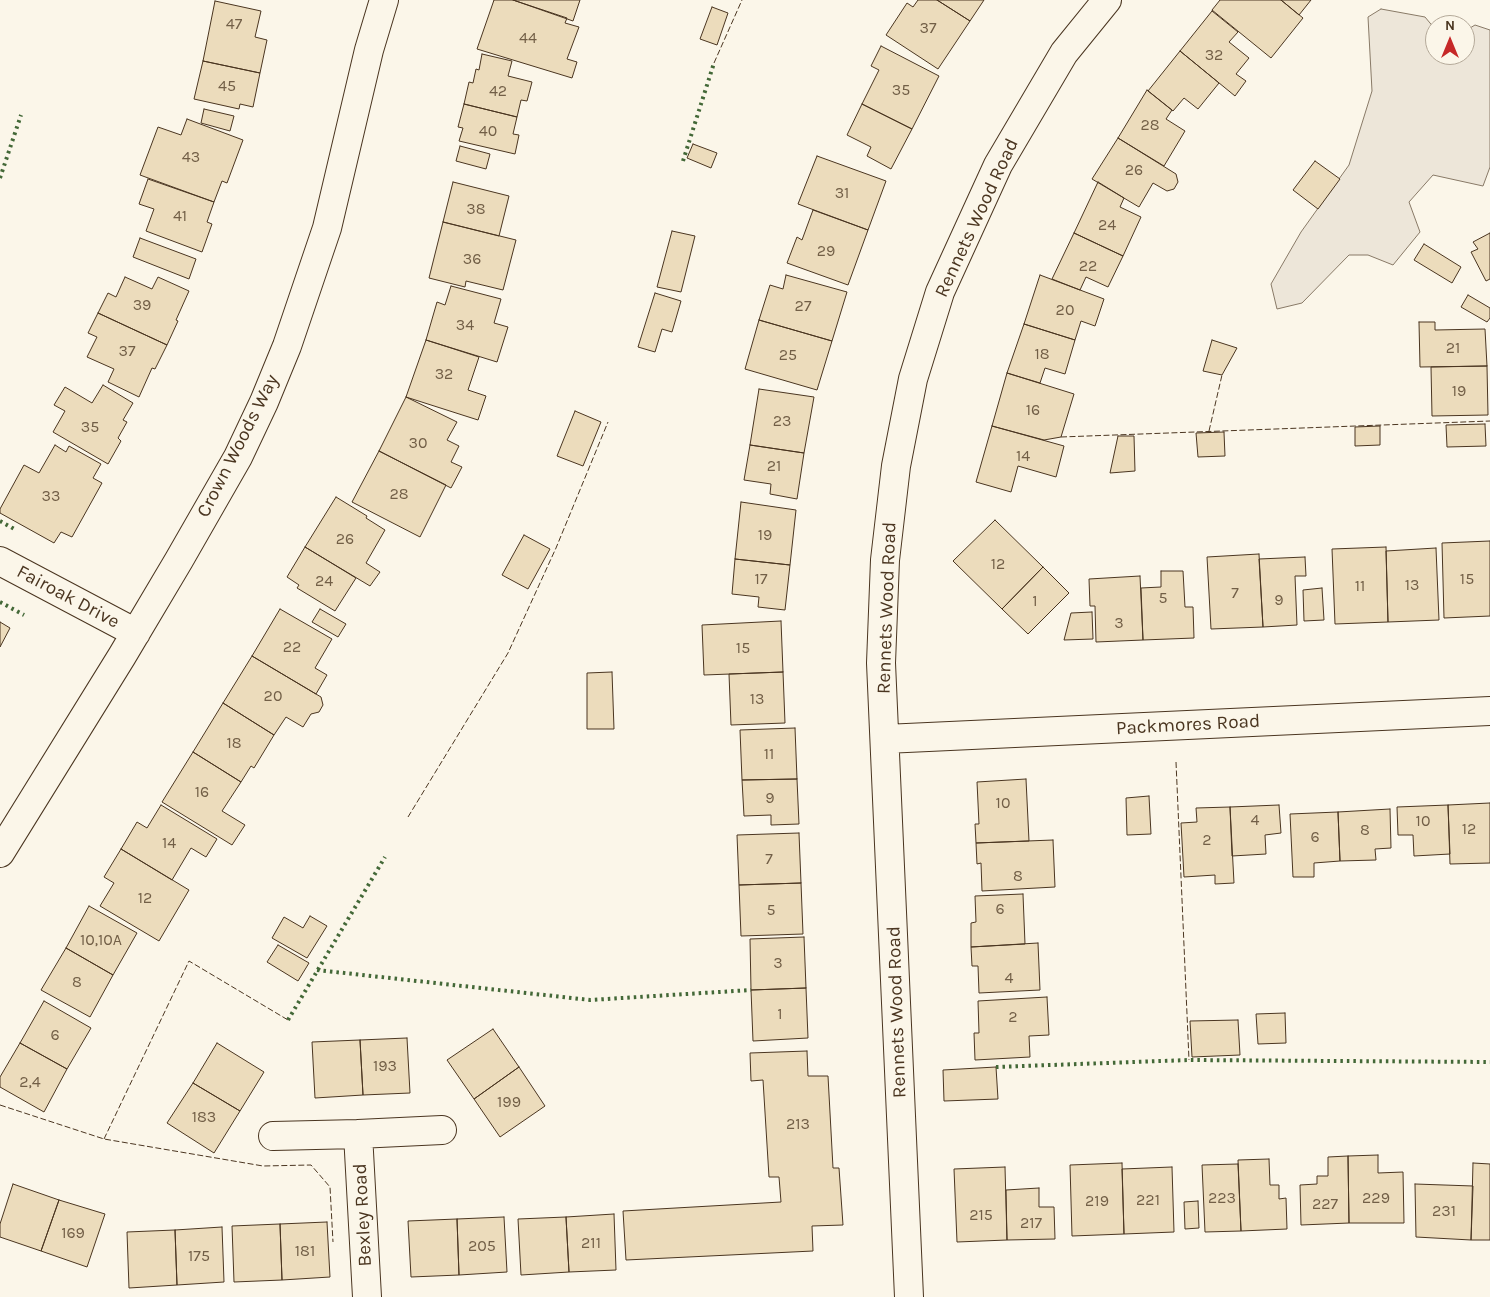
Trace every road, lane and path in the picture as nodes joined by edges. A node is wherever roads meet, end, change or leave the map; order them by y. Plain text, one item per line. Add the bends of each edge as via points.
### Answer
1 (384, 0) edge
2 (1107, 0) edge
3 (0, 561) edge
4 (136, 633) junction
5 (1490, 712) edge
6 (886, 739) junction
7 (0, 853) edge
8 (442, 1130) dead end
9 (358, 1134) junction
10 (273, 1136) dead end
11 (367, 1297) edge
12 (908, 1297) edge

1 - 4 street, Crown Woods Way via 326,228 287,346 238,457
2 - 6 street, Rennets Wood Road via 1064,53 998,165 940,292 913,379 896,466 886,560 882,663
3 - 4 street, Fairoak Drive
4 - 7 street, Crown Woods Way
5 - 6 street, Packmores Road
6 - 12 street, Rennets Wood Road
8 - 9 street
9 - 10 street
9 - 11 street, Bexley Road

